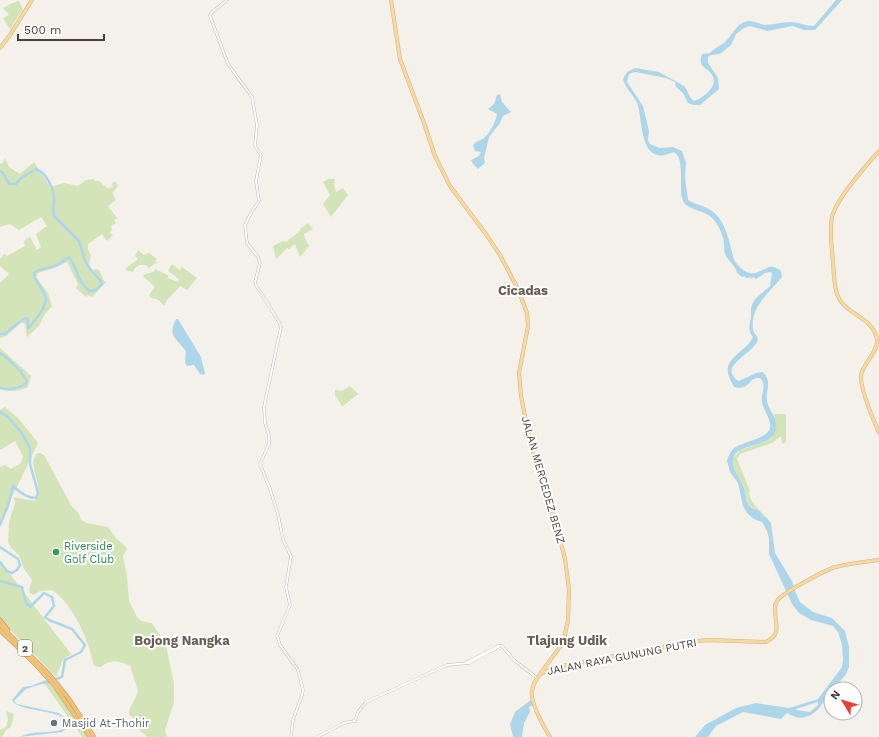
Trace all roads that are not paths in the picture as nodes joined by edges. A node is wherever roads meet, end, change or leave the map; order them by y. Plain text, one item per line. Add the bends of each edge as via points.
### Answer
1 (31, 0) edge
2 (227, 0) edge
3 (391, 0) edge
4 (0, 47) edge
5 (879, 150) edge
6 (879, 433) edge
7 (879, 560) edge
8 (0, 620) edge
9 (0, 625) edge
10 (0, 630) edge
11 (22, 646) junction
12 (46, 673) junction
13 (540, 674) junction
14 (537, 678) junction
15 (55, 684) junction
16 (90, 737) edge
17 (94, 737) edge
18 (291, 737) edge
19 (316, 737) edge
20 (550, 737) edge

1 - 4 main road
2 - 18 street via 210,16 228,64 252,98 257,123 255,146 261,155 256,181 259,199 246,222 245,234 248,246 260,263 256,284 280,326 264,407 269,444 260,464 272,494 283,540 291,556 286,585 290,605 277,636 280,645 298,670 303,688 293,720
3 - 13 main road, JALAN MERCEDEZ BENZ via 400,59 435,156 450,186 497,251 518,289 527,313 528,326 519,373 521,396 537,467 565,559 570,589 567,627 563,642
5 - 6 main road via 839,201 831,231 833,268 839,298 845,306 873,328 877,340 861,380
7 - 13 main road, JALAN RAYA GUNUNG PUTRI via 834,567 783,595 776,604 776,633 766,642 708,640 682,643 555,668
8 - 11 highway
9 - 11 highway, 2
10 - 12 highway, 2
11 - 12 highway, 2
12 - 15 highway, 2
13 - 14 main road, JALAN RAYA GUNUNG PUTRI
14 - 19 street via 500,646 466,663 447,665 366,703 355,720
14 - 20 main road, JALAN RAYA GUNUNG PUTRI via 532,695
15 - 16 highway, 2
15 - 17 highway, 2

